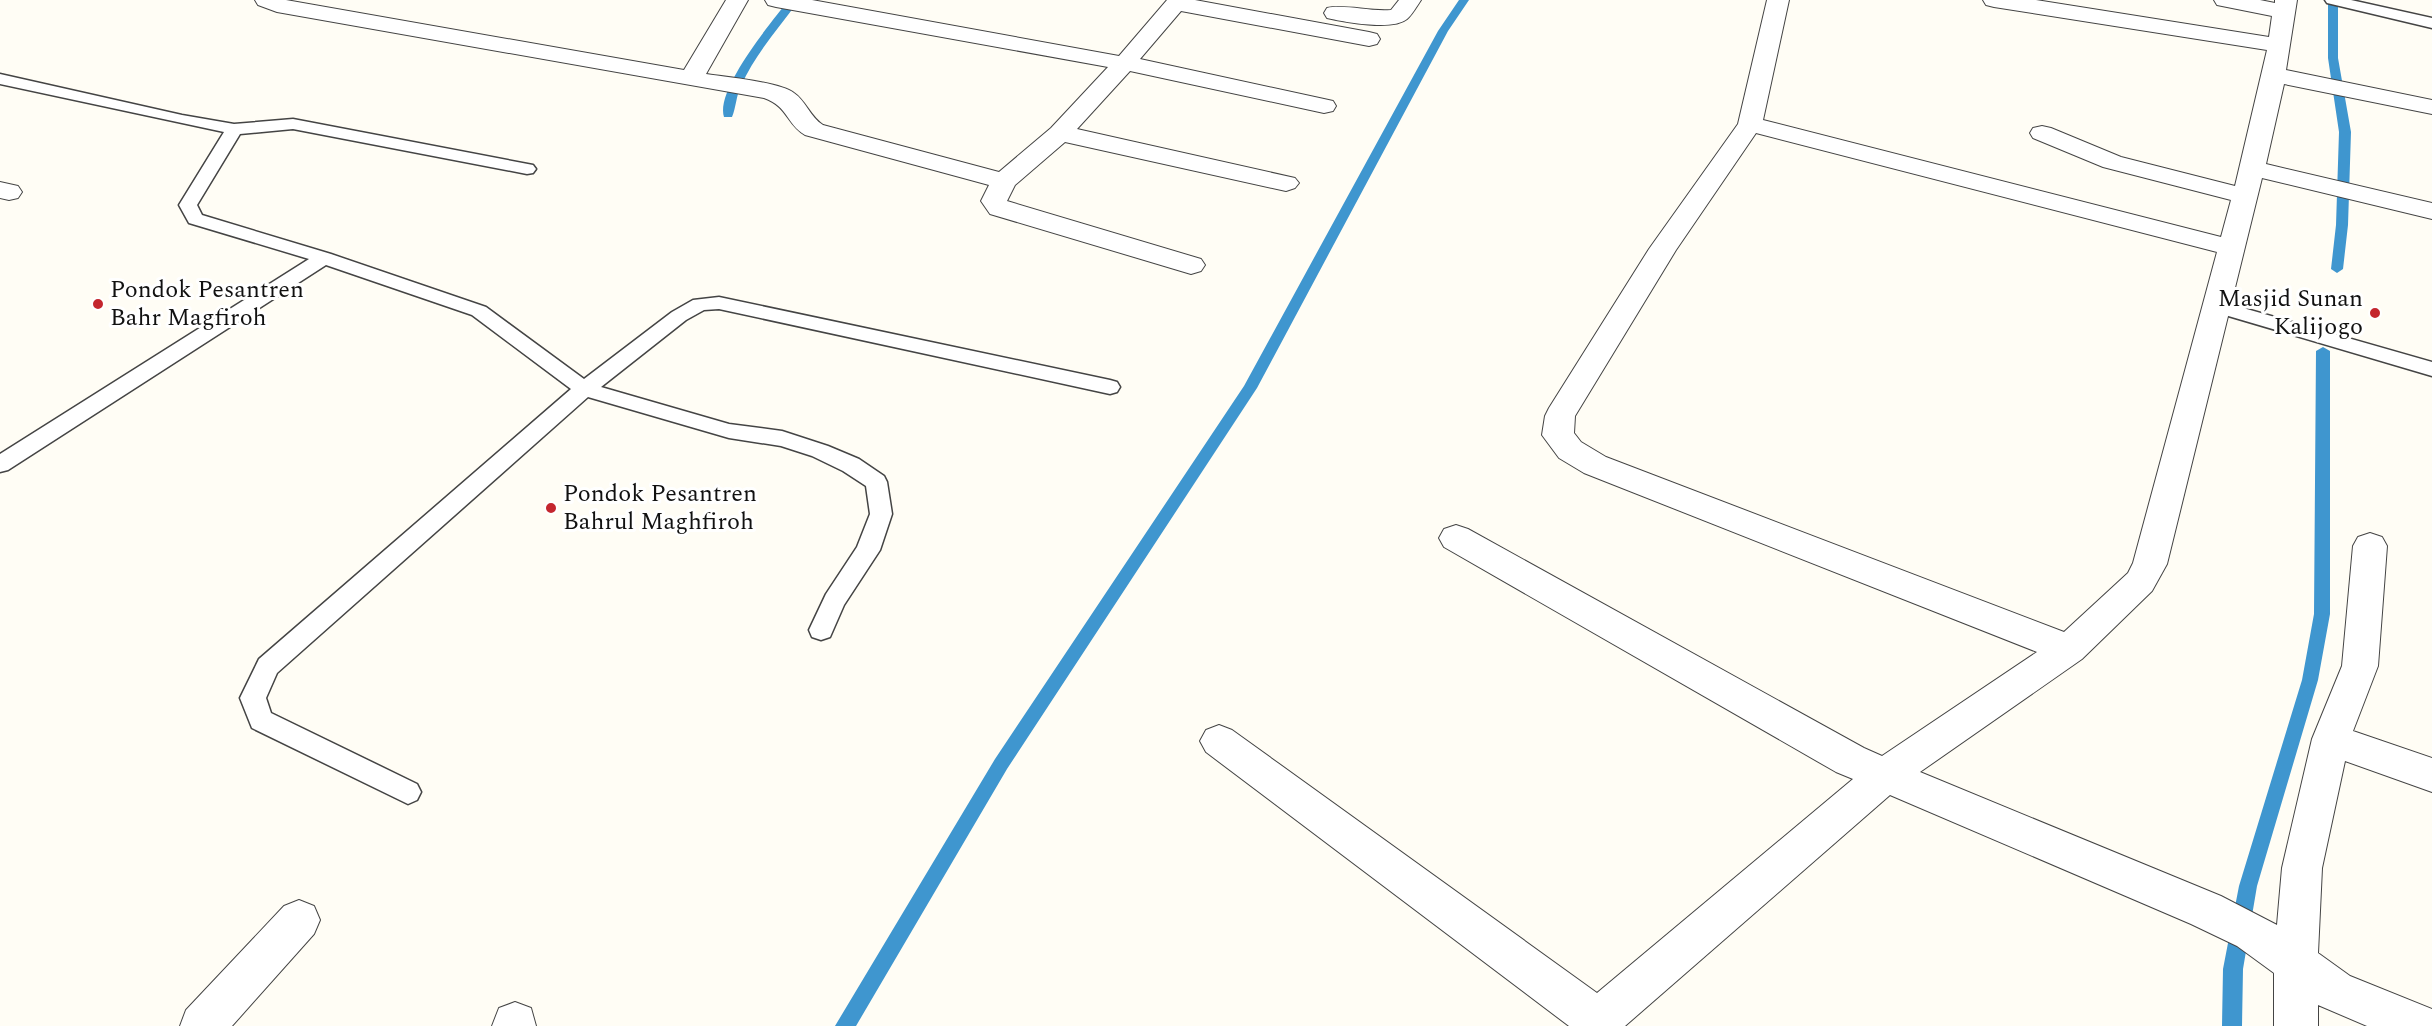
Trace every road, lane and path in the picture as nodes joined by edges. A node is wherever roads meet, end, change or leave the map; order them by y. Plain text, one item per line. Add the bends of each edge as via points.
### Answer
1 (266, 0) edge
2 (736, 0) edge
3 (776, 0) edge
4 (1259, 0) edge
5 (1410, 0) edge
6 (1778, 0) edge
7 (1994, 0) edge
8 (2226, 0) edge
9 (2339, 1) edge
10 (843, 5) edge
11 (2284, 6) edge
12 (2432, 23) edge
13 (1369, 39) dead end
14 (2276, 60) junction
15 (1119, 62) junction
16 (692, 77) junction
17 (0, 79) edge
18 (1324, 106) dead end
19 (2432, 106) edge
20 (1750, 124) junction
21 (234, 129) junction
22 (1060, 133) junction
23 (2042, 133) dead end
24 (527, 169) dead end
25 (1004, 181) junction
26 (2248, 182) junction
27 (1286, 183) dead end
28 (2432, 211) edge
29 (2232, 248) junction
30 (324, 258) junction
31 (1191, 265) dead end
32 (2215, 306) junction
33 (2432, 369) edge
34 (1110, 387) dead end
35 (584, 389) junction
36 (0, 464) edge
37 (1456, 538) dead end
38 (2370, 546) dead end
39 (821, 630) dead end
40 (2069, 649) junction
41 (2331, 739) junction
42 (1219, 741) dead end
43 (1885, 775) junction
44 (2432, 775) edge
45 (408, 792) dead end
46 (299, 920) dead end
47 (2296, 962) junction
48 (1596, 1023) edge
49 (202, 1026) edge
50 (2296, 1026) edge
51 (2419, 1026) edge

1 - 16 street
2 - 16 street
3 - 10 street via 811,6
4 - 5 street via 1367,19 1398,16
6 - 20 street
7 - 14 street
8 - 11 street
9 - 12 lane
10 - 15 street
11 - 14 street
13 - 15 street via 1176,3
14 - 19 street via 2314,82
14 - 26 street
15 - 18 street
15 - 22 street
16 - 25 street via 786,99 814,130
17 - 21 lane
20 - 29 street
20 - 40 street via 1651,269 1560,416 1558,435 1570,450 1595,465
21 - 24 lane via 293,124
21 - 30 lane via 188,205 195,219
22 - 25 street
22 - 27 street
23 - 26 street via 2112,162
25 - 31 street via 994,201 999,208
26 - 28 street via 2323,185
26 - 29 street
29 - 32 street
30 - 35 lane via 479,311
30 - 36 lane
32 - 33 lane
32 - 40 street via 2150,564 2140,582
34 - 35 lane via 718,303 700,304 679,316
35 - 39 lane via 729,431 782,439 851,465 876,482 881,514 868,550
35 - 45 lane via 268,666 253,698 261,720
37 - 43 street via 1789,727
38 - 41 street via 2360,666
40 - 43 street
41 - 44 street
41 - 47 street via 2302,868
42 - 48 street
43 - 47 street via 2206,910 2252,932
43 - 48 street
46 - 49 street
47 - 50 street
47 - 51 street via 2335,991

